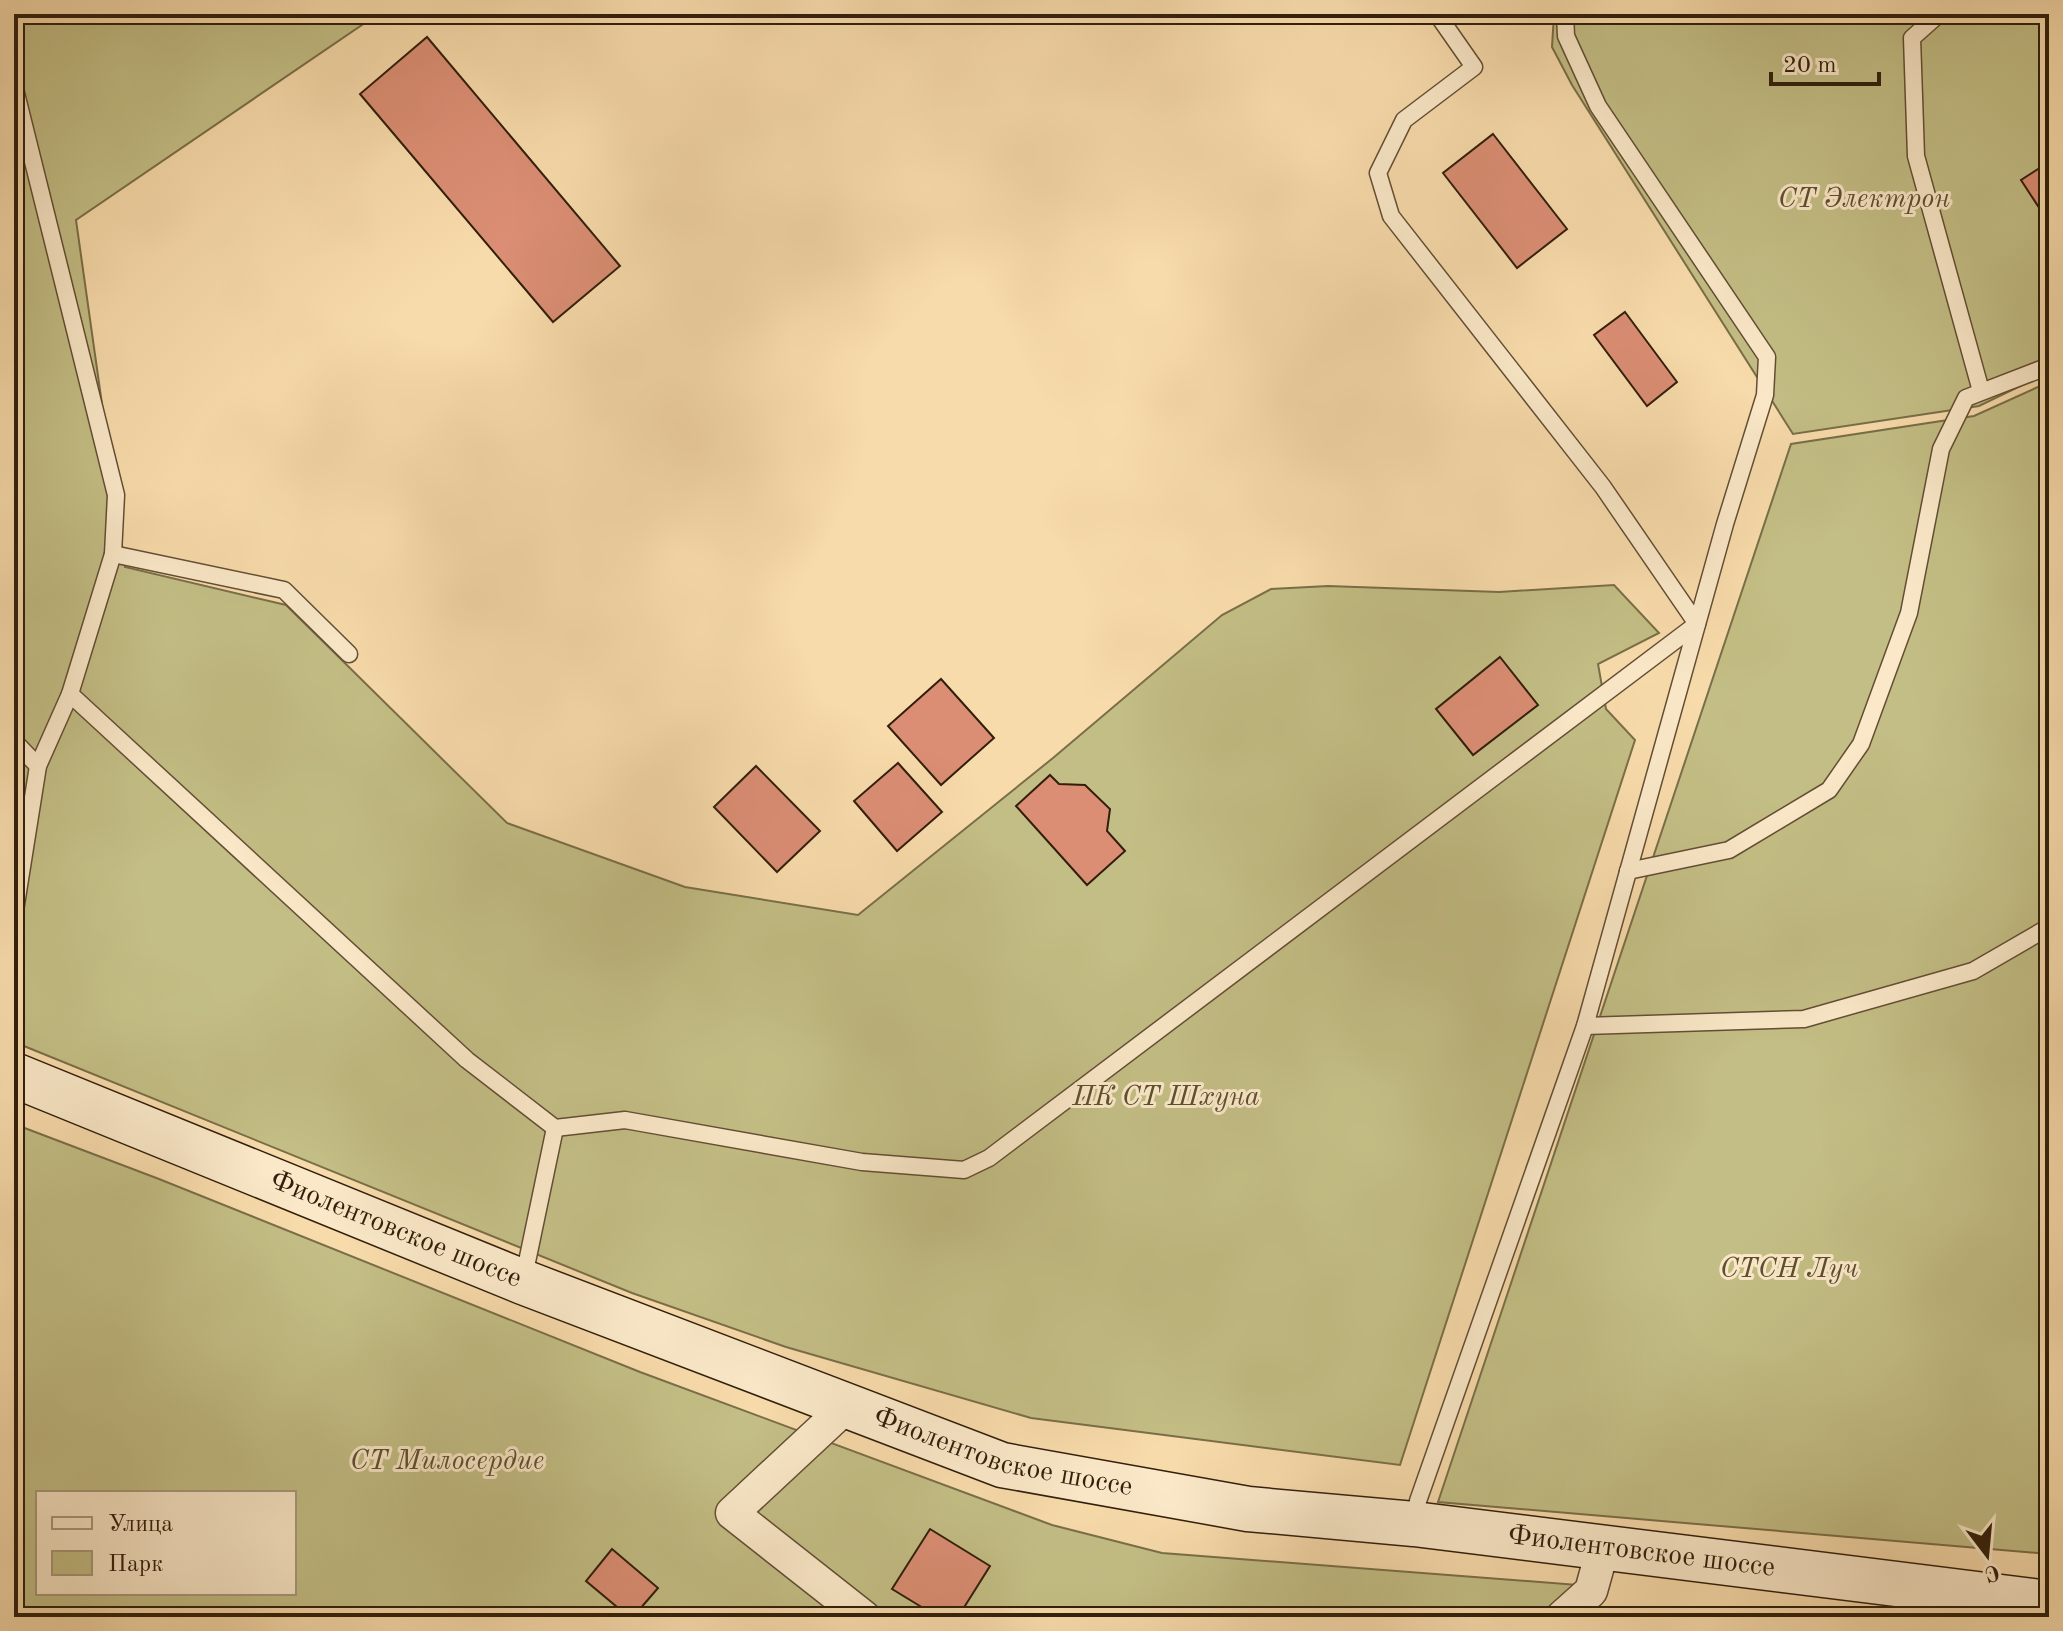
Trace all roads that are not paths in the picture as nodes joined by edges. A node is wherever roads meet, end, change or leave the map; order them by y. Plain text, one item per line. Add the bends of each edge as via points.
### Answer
1 (1437, 14) edge
2 (1565, 14) edge
3 (1939, 14) edge
4 (14, 85) edge
5 (2049, 366) edge
6 (1981, 391) junction
7 (113, 554) junction
8 (1697, 624) junction
9 (349, 654) dead end
10 (70, 694) junction
11 (14, 741) edge
12 (38, 766) junction
13 (1628, 871) junction
14 (14, 917) edge
15 (2049, 927) edge
16 (1585, 1026) junction
17 (14, 1075) edge
18 (555, 1128) junction
19 (523, 1282) junction
20 (847, 1406) junction
21 (1414, 1524) junction
22 (1603, 1548) junction
23 (2049, 1603) edge
24 (864, 1617) edge
25 (1562, 1617) edge

1 - 8 lane via 1474,67 1404,120 1378,173 1391,216 1603,487
2 - 8 lane via 1566,36 1598,106 1767,357 1765,395
3 - 6 lane via 1912,38 1916,156
4 - 7 lane via 116,495
5 - 6 lane
6 - 13 lane via 1966,398 1941,449 1909,613 1861,744 1829,790 1729,850
7 - 9 lane via 284,590
7 - 10 lane
8 - 13 lane
8 - 18 lane via 989,1158 964,1170 862,1162 625,1120
10 - 12 lane
10 - 18 lane via 467,1060
11 - 12 lane
12 - 14 lane
13 - 16 lane
15 - 16 lane via 1973,971 1804,1019
16 - 21 lane
17 - 19 main road, Фиолентовское шоссе
18 - 19 lane
19 - 20 main road, Фиолентовское шоссе
20 - 21 main road, Фиолентовское шоссе via 1002,1465 1248,1509
20 - 24 street via 732,1513
21 - 22 main road, Фиолентовское шоссе
22 - 23 main road, Фиолентовское шоссе
22 - 25 street via 1591,1591

